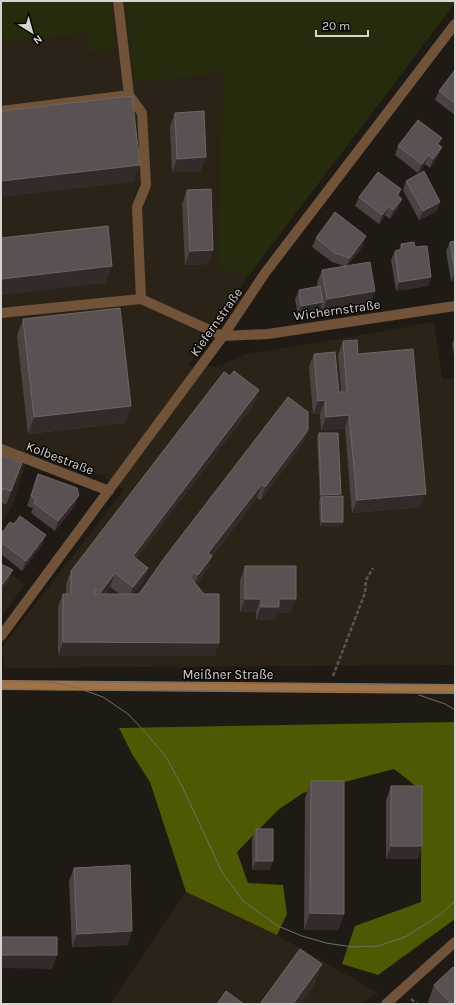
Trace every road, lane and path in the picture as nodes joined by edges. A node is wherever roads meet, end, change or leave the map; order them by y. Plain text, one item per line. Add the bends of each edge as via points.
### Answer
1 (118, 1) edge
2 (455, 24) edge
3 (129, 95) junction
4 (1, 111) edge
5 (141, 299) junction
6 (455, 306) edge
7 (1, 313) edge
8 (223, 336) junction
9 (1, 449) edge
10 (110, 491) junction
11 (372, 568) dead end
12 (1, 636) edge
13 (1, 686) edge
14 (328, 688) junction
15 (455, 689) edge
16 (455, 942) edge
17 (386, 1004) edge

1 - 3 street
2 - 8 street, Kiefernstraße via 265,273
3 - 4 street
3 - 5 street via 142,113 146,185 137,207
5 - 7 street
5 - 8 street
6 - 8 street, Wichernstraße via 268,334
8 - 10 street, Kiefernstraße
9 - 10 street, Kolbestraße
10 - 12 street, Kiefernstraße
11 - 14 path via 366,580 365,593
13 - 14 main road, Meißner Straße
14 - 15 main road, Meißner Straße
16 - 17 street

